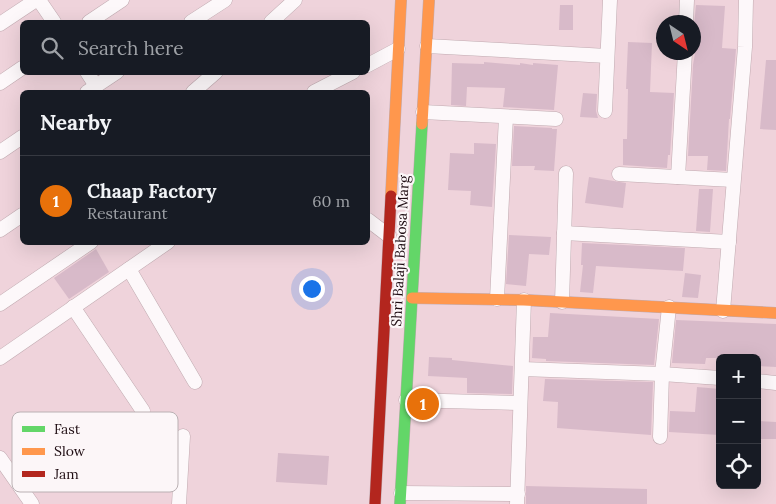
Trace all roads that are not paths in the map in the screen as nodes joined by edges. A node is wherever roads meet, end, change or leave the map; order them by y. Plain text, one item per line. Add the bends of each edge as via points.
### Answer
1 (37, 0) edge
2 (122, 0) edge
3 (225, 0) edge
4 (295, 0) edge
5 (401, 0) edge
6 (429, 0) edge
7 (610, 0) edge
8 (687, 0) edge
9 (746, 0) edge
10 (686, 15) edge
11 (52, 20) edge
12 (92, 20) edge
13 (194, 20) edge
14 (273, 20) edge
15 (0, 24) edge
16 (427, 46) junction
17 (398, 49) junction
18 (607, 56) junction
19 (685, 60) edge
20 (370, 64) edge
21 (20, 69) edge
22 (88, 75) edge
23 (113, 75) edge
24 (213, 75) edge
25 (347, 75) edge
26 (0, 83) edge
27 (92, 89) edge
28 (195, 90) edge
29 (318, 90) edge
30 (605, 111) dead end
31 (423, 112) junction
32 (506, 117) junction
33 (556, 119) dead end
34 (20, 138) edge
35 (0, 152) edge
36 (566, 173) dead end
37 (620, 174) dead end
38 (678, 177) junction
39 (733, 180) junction
40 (20, 216) edge
41 (370, 222) edge
42 (0, 230) edge
43 (564, 233) junction
44 (389, 236) junction
45 (729, 242) junction
46 (87, 245) edge
47 (164, 245) edge
48 (129, 269) junction
49 (412, 298) junction
50 (497, 299) junction
51 (524, 300) junction
52 (562, 302) junction
53 (0, 304) edge
54 (73, 307) junction
55 (669, 307) junction
56 (723, 311) junction
57 (776, 313) edge
58 (0, 358) edge
59 (522, 369) junction
60 (662, 374) junction
61 (716, 378) edge
62 (761, 381) edge
63 (195, 382) dead end
64 (776, 383) edge
65 (406, 400) junction
66 (520, 403) junction
67 (143, 411) dead end
68 (183, 436) dead end
69 (660, 437) dead end
70 (0, 458) edge
71 (12, 475) edge
72 (24, 492) edge
73 (401, 498) edge
74 (518, 499) edge
75 (32, 504) edge
76 (179, 504) edge
77 (375, 504) edge

1 - 11 street
1 - 15 street
2 - 12 street
3 - 13 street
4 - 14 street
5 - 17 street, Shri Balaji Babosa Marg
6 - 16 street, Shri Balaji Babosa Marg
7 - 18 street
8 - 10 street
9 - 39 street
16 - 18 street
16 - 31 street, Shri Balaji Babosa Marg
17 - 20 street
17 - 44 street, Shri Balaji Babosa Marg
18 - 30 street
19 - 38 street
21 - 26 street
22 - 27 street
23 - 27 street
24 - 28 street
25 - 29 street
31 - 32 street
31 - 49 street, Shri Balaji Babosa Marg
32 - 33 street
32 - 50 street
34 - 35 street
36 - 43 street
37 - 38 street
38 - 39 street
39 - 45 street
40 - 42 street
41 - 44 street
43 - 45 street
43 - 52 street
44 - 77 street, Shri Balaji Babosa Marg
45 - 56 street
46 - 53 street
47 - 48 street
48 - 54 street
48 - 63 street
49 - 50 street
49 - 65 street, Shri Balaji Babosa Marg
50 - 51 street
51 - 52 street
51 - 59 street
52 - 55 street
54 - 58 street
54 - 67 street
55 - 56 street
55 - 60 street
56 - 57 street
59 - 60 street
59 - 66 street
60 - 61 street
60 - 69 street
62 - 64 street
65 - 66 street
65 - 73 street, Shri Balaji Babosa Marg
66 - 74 street
68 - 76 street
70 - 71 street
72 - 75 street
73 - 74 street

